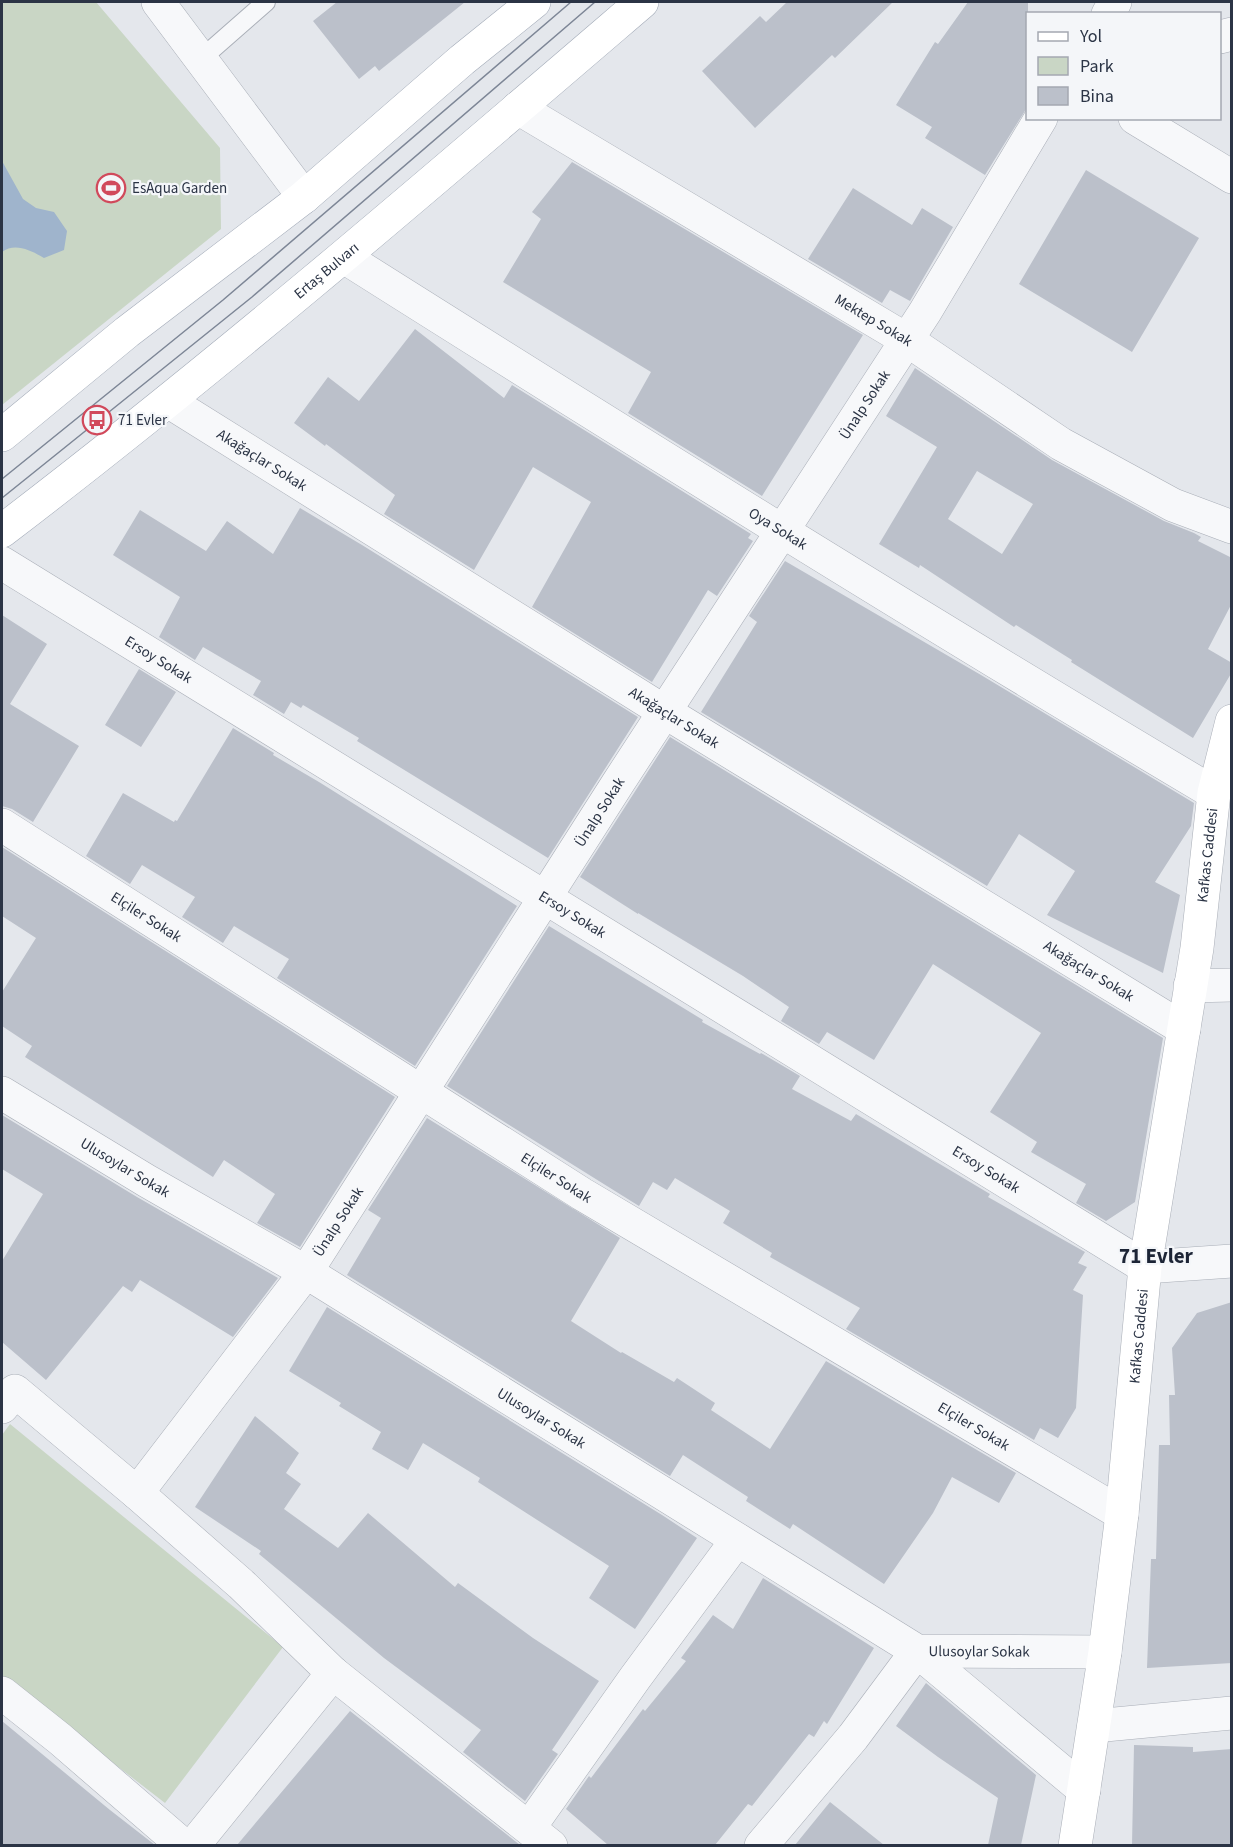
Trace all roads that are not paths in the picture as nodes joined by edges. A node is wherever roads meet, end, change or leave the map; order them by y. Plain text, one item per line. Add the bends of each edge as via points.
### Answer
1 (158, 2) edge
2 (266, 2) edge
3 (534, 2) edge
4 (642, 2) edge
5 (201, 59) junction
6 (518, 108) junction
7 (1040, 120) edge
8 (1138, 120) edge
9 (1232, 177) edge
10 (304, 197) junction
11 (344, 257) junction
12 (907, 340) junction
13 (168, 401) junction
14 (2, 435) edge
15 (1232, 527) edge
16 (2, 531) edge
17 (782, 532) junction
18 (2, 563) edge
19 (665, 712) junction
20 (1232, 721) edge
21 (1214, 793) junction
22 (2, 825) edge
23 (546, 896) junction
24 (1232, 985) edge
25 (1190, 986) junction
26 (1184, 1029) junction
27 (421, 1092) junction
28 (2, 1093) edge
29 (1232, 1261) edge
30 (1145, 1267) junction
31 (306, 1272) junction
32 (6, 1394) edge
33 (137, 1493) junction
34 (1122, 1514) junction
35 (738, 1540) junction
36 (916, 1651) junction
37 (1105, 1652) junction
38 (333, 1673) junction
39 (2, 1693) edge
40 (1232, 1713) edge
41 (1094, 1726) junction
42 (1084, 1790) junction
43 (540, 1837) edge
44 (184, 1845) edge
45 (193, 1845) edge
46 (761, 1845) edge
47 (1075, 1845) edge

1 - 5 street
2 - 5 lane
3 - 10 main road
4 - 6 main road, Ertaş Bulvarı
5 - 10 street
6 - 11 main road, Ertaş Bulvarı
6 - 12 street, Mektep Sokak
7 - 12 street, Ünalp Sokak
8 - 9 street
10 - 14 main road via 127,332
11 - 13 main road, Ertaş Bulvarı
11 - 17 street, Oya Sokak
12 - 15 street, Mektep Sokak via 1061,444 1173,505
12 - 17 street, Ünalp Sokak
13 - 16 main road, Ertaş Bulvarı
13 - 19 street, Akağaçlar Sokak
17 - 19 street, Ünalp Sokak
17 - 21 street, Oya Sokak
18 - 23 street, Ersoy Sokak
19 - 23 street, Ünalp Sokak
19 - 26 street, Akağaçlar Sokak
20 - 21 main road, Kafkas Caddesi
21 - 25 main road, Kafkas Caddesi
22 - 27 street, Elçiler Sokak
23 - 27 street, Ünalp Sokak
23 - 30 street, Ersoy Sokak
24 - 25 street
25 - 26 main road, Kafkas Caddesi
26 - 30 main road, Kafkas Caddesi
27 - 31 street, Ünalp Sokak
27 - 34 street, Elçiler Sokak via 582,1194
28 - 31 street, Ulusoylar Sokak
29 - 30 street
30 - 34 main road, Kafkas Caddesi
31 - 33 street, Ünalp Sokak
31 - 35 street, Ulusoylar Sokak
32 - 33 street
33 - 38 street via 241,1584
34 - 37 main road, Kafkas Caddesi
35 - 36 street, Ulusoylar Sokak
35 - 43 street via 635,1678
36 - 37 street, Ulusoylar Sokak
36 - 42 street
36 - 46 street via 853,1737
37 - 41 main road, Kafkas Caddesi
38 - 43 street
38 - 45 street
39 - 44 street
40 - 41 street
41 - 42 main road, Kafkas Caddesi
42 - 47 main road, Kafkas Caddesi

